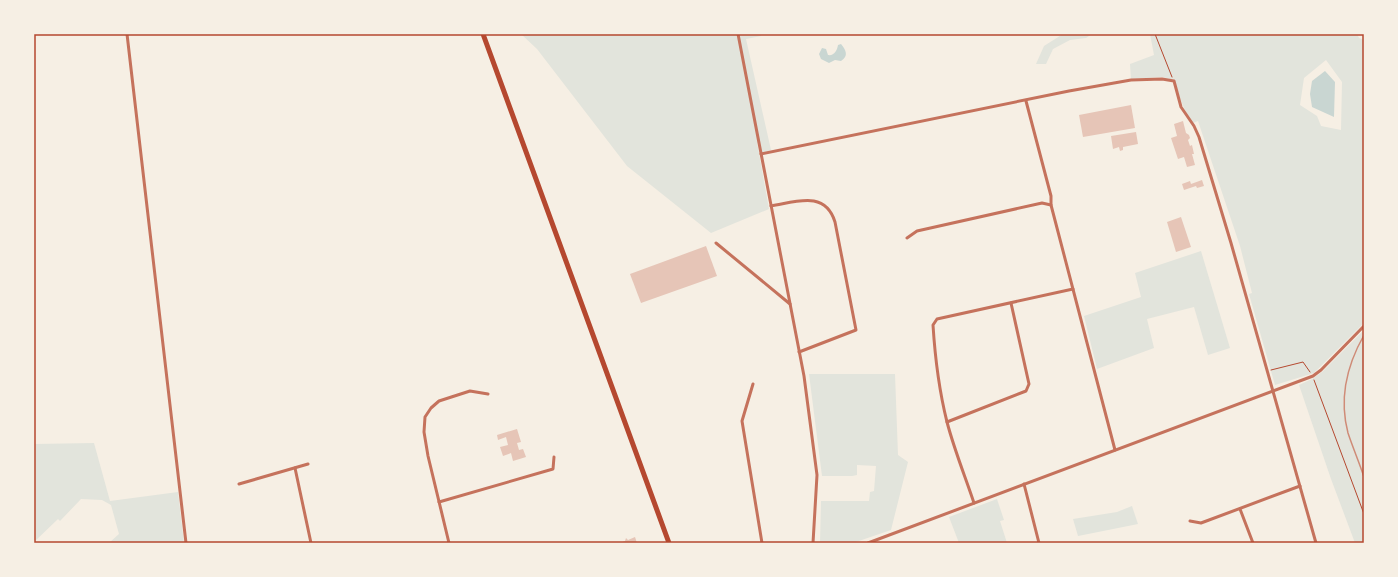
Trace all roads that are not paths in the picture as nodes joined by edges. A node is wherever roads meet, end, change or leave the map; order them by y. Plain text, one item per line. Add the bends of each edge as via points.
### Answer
1 (127, 34) edge
2 (483, 34) edge
3 (738, 34) edge
4 (1026, 101) junction
5 (761, 154) junction
6 (1052, 205) junction
7 (771, 206) junction
8 (907, 238) dead end
9 (716, 243) dead end
10 (1073, 289) junction
11 (1011, 303) junction
12 (790, 304) junction
13 (1364, 326) edge
14 (799, 352) junction
15 (752, 384) dead end
16 (1274, 390) junction
17 (488, 394) dead end
18 (947, 422) junction
19 (1115, 450) junction
20 (554, 457) dead end
21 (308, 464) dead end
22 (294, 468) junction
23 (239, 484) dead end
24 (1024, 484) junction
25 (1300, 486) junction
26 (439, 502) junction
27 (974, 503) junction
28 (1240, 509) junction
29 (1190, 521) dead end
30 (186, 543) edge
31 (312, 543) edge
32 (449, 543) edge
33 (669, 543) edge
34 (762, 543) edge
35 (813, 543) edge
36 (868, 543) edge
37 (1039, 543) edge
38 (1253, 543) edge
39 (1316, 543) edge

1 - 30 street
2 - 33 main road
3 - 5 street
4 - 5 street
4 - 6 street
4 - 16 street via 1131,80 1174,81 1181,107 1199,137
5 - 7 street
6 - 8 street via 1042,203 924,229
6 - 10 street
7 - 12 street
7 - 14 street via 814,200 828,208 835,222 856,330
9 - 12 street
10 - 11 street
10 - 19 street
11 - 18 street via 1029,388
11 - 18 street via 934,321 935,356
12 - 14 street
13 - 16 street via 1313,376
14 - 35 street via 817,476
15 - 34 street via 742,420
16 - 19 street
16 - 25 street
17 - 26 street via 470,390 439,401 425,417 424,432
18 - 27 street
19 - 24 street
20 - 26 street via 553,469
21 - 22 street
22 - 23 street
22 - 31 street
24 - 27 street
24 - 37 street
25 - 28 street
25 - 39 street
26 - 32 street
27 - 36 street
28 - 29 street via 1201,523
28 - 38 street

